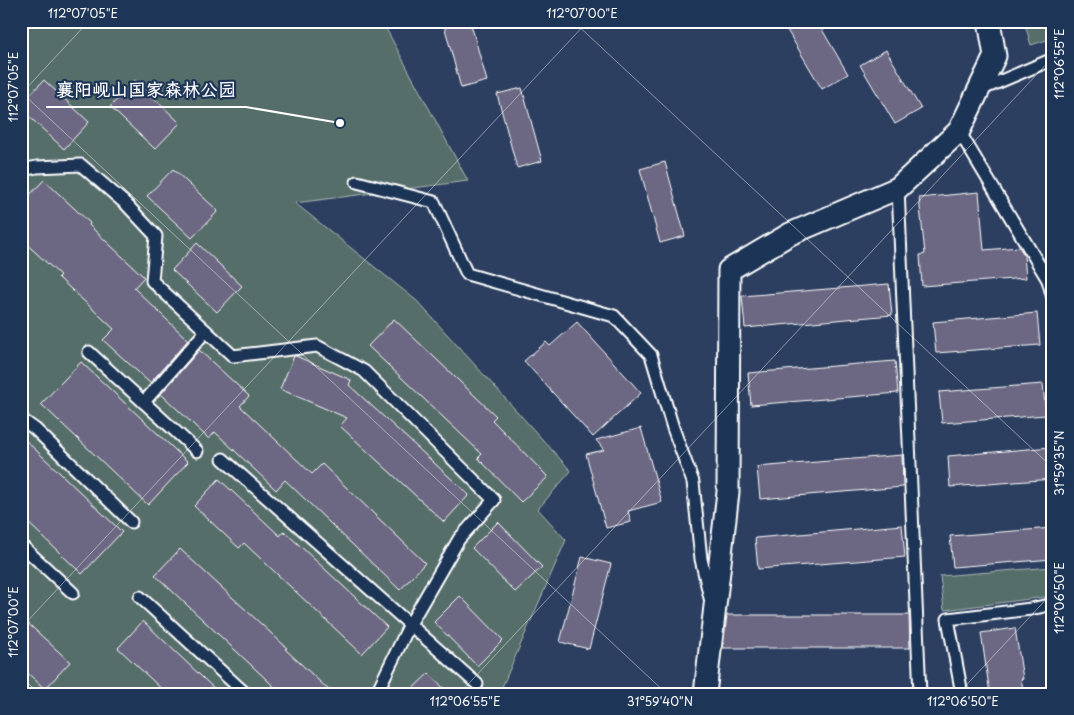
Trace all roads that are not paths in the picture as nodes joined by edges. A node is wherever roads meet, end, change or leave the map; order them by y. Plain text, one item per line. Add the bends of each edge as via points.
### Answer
1 (989, 21) edge
2 (1053, 59) edge
3 (978, 91) junction
4 (959, 131) junction
5 (21, 170) edge
6 (357, 182) dead end
7 (898, 188) junction
8 (1053, 298) edge
9 (206, 331) junction
10 (88, 352) dead end
11 (144, 402) junction
12 (21, 419) edge
13 (197, 451) dead end
14 (223, 459) dead end
15 (131, 522) dead end
16 (21, 545) edge
17 (73, 593) dead end
18 (140, 598) dead end
19 (1053, 604) edge
20 (714, 615) junction
21 (410, 624) junction
22 (477, 684) dead end
23 (246, 694) edge
24 (376, 694) edge
25 (705, 694) edge
26 (920, 694) edge
27 (962, 694) edge

1 - 3 street via 995,56
2 - 3 lane
3 - 4 street
4 - 7 street
4 - 8 lane via 1048,280
5 - 9 lane via 81,165 126,204 156,236 152,280
6 - 20 lane via 434,202 467,274 614,316 652,355 693,482 701,559
7 - 20 street via 790,234 729,270 728,492
7 - 26 lane
9 - 11 lane
9 - 21 lane via 233,356 317,346 364,371 494,500 459,539
10 - 11 lane
11 - 13 lane
12 - 15 lane via 36,429
14 - 21 lane
16 - 17 lane
18 - 23 lane
19 - 27 lane via 1031,610 948,619
20 - 25 street
21 - 22 lane
21 - 24 lane

